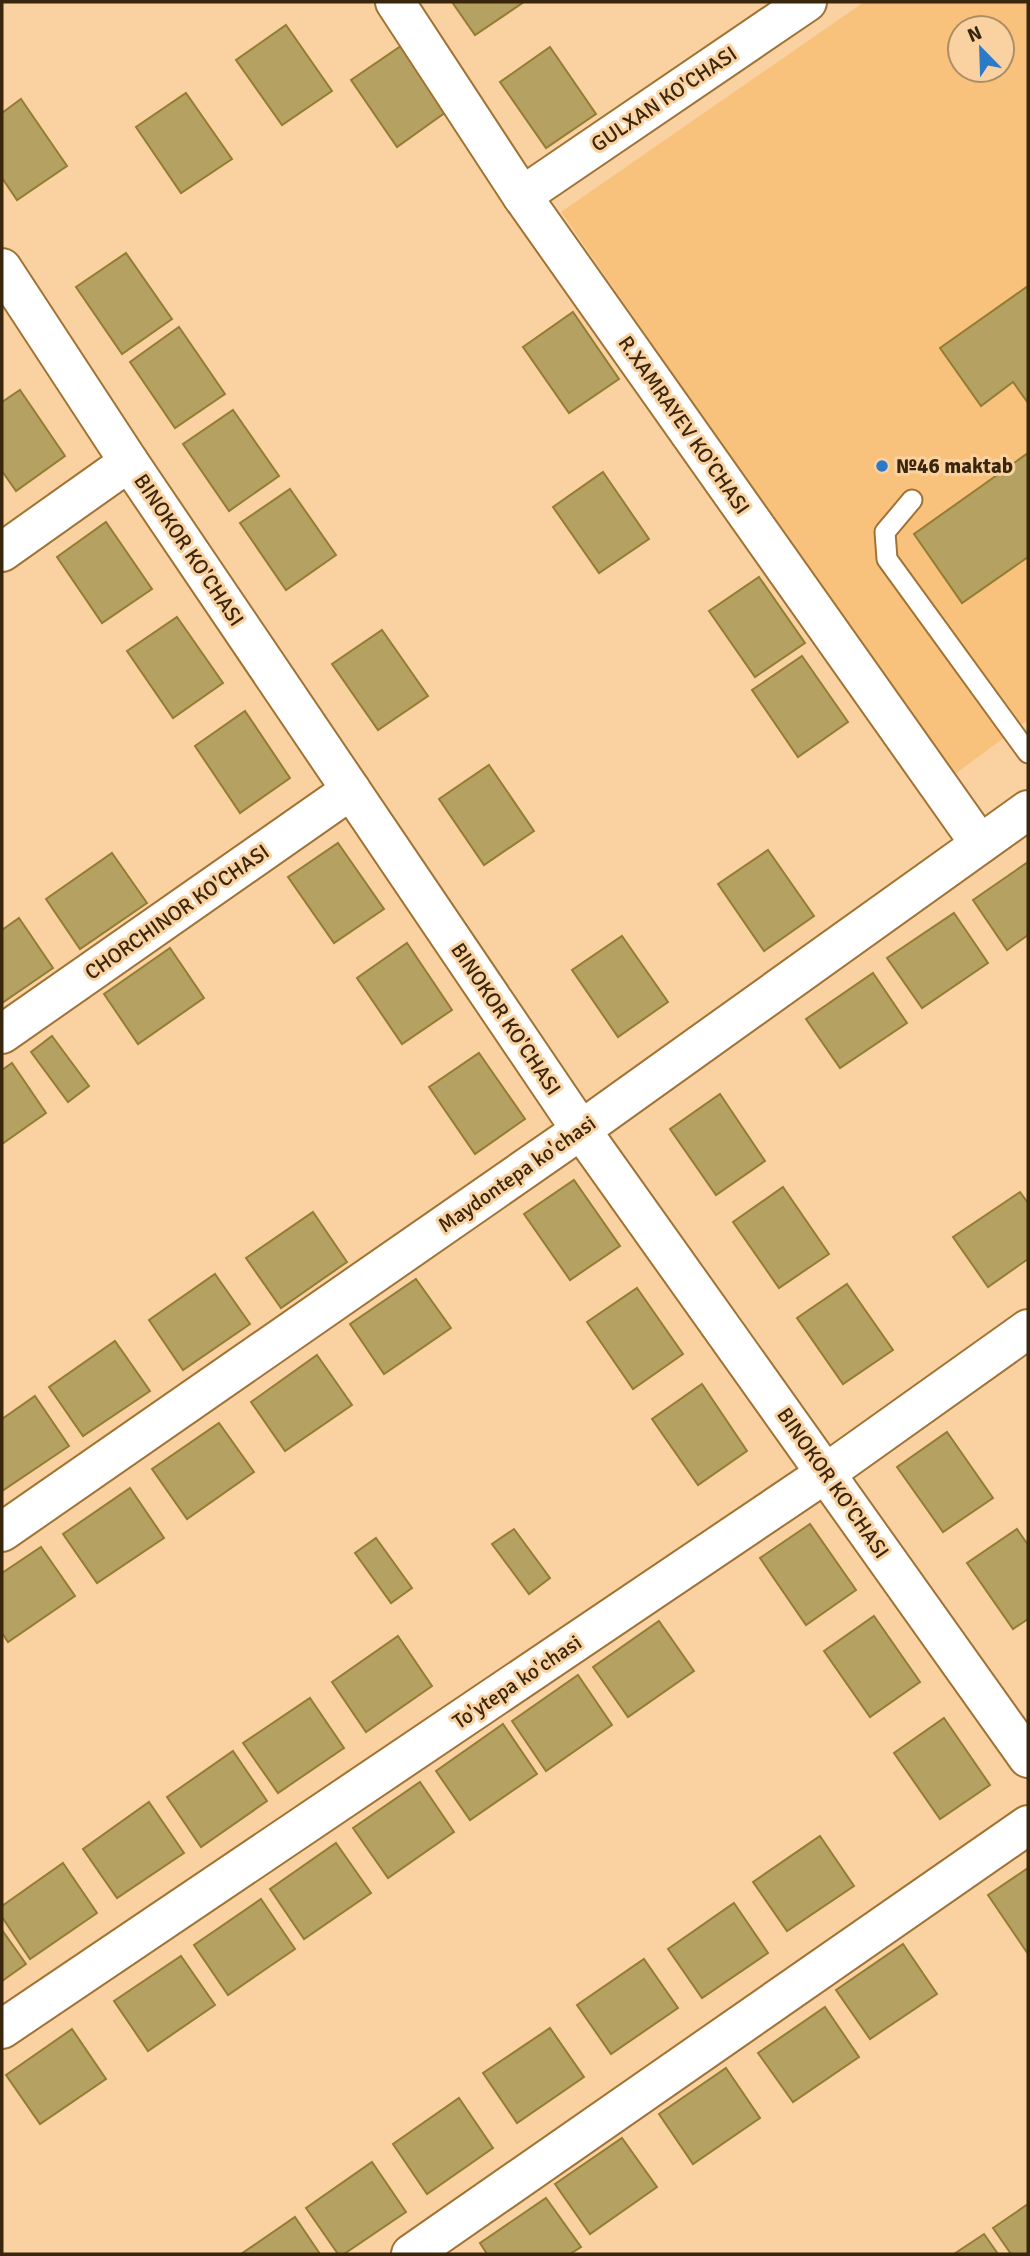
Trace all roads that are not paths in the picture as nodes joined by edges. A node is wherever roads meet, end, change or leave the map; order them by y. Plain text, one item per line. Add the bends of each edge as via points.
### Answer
1 (396, 2) edge
2 (807, 2) edge
3 (522, 196) junction
4 (2, 268) edge
5 (129, 462) junction
6 (912, 500) dead end
7 (2, 551) edge
8 (1028, 753) edge
9 (351, 790) junction
10 (1028, 810) edge
11 (980, 844) junction
12 (2, 1034) edge
13 (581, 1130) junction
14 (1028, 1329) edge
15 (826, 1473) junction
16 (2, 1532) edge
17 (1028, 1758) edge
18 (1028, 1825) edge
19 (2, 2029) edge
20 (411, 2254) edge

1 - 3 street, R.XAMRAYEV KO'CHASI
2 - 3 street, GULXAN KO'CHASI
3 - 11 street, R.XAMRAYEV KO'CHASI
4 - 5 street, BINOKOR KO'CHASI
5 - 7 street
5 - 9 street, BINOKOR KO'CHASI
6 - 8 lane via 885,532 887,559
9 - 12 street, CHORCHINOR KO'CHASI
9 - 13 street, BINOKOR KO'CHASI
10 - 11 street, Maydontepa ko'chasi
11 - 13 street, Maydontepa ko'chasi
13 - 15 street, BINOKOR KO'CHASI
13 - 16 street, Maydontepa ko'chasi
14 - 15 street, To'ytepa ko'chasi
15 - 17 street, BINOKOR KO'CHASI
15 - 19 street, To'ytepa ko'chasi
18 - 20 street

